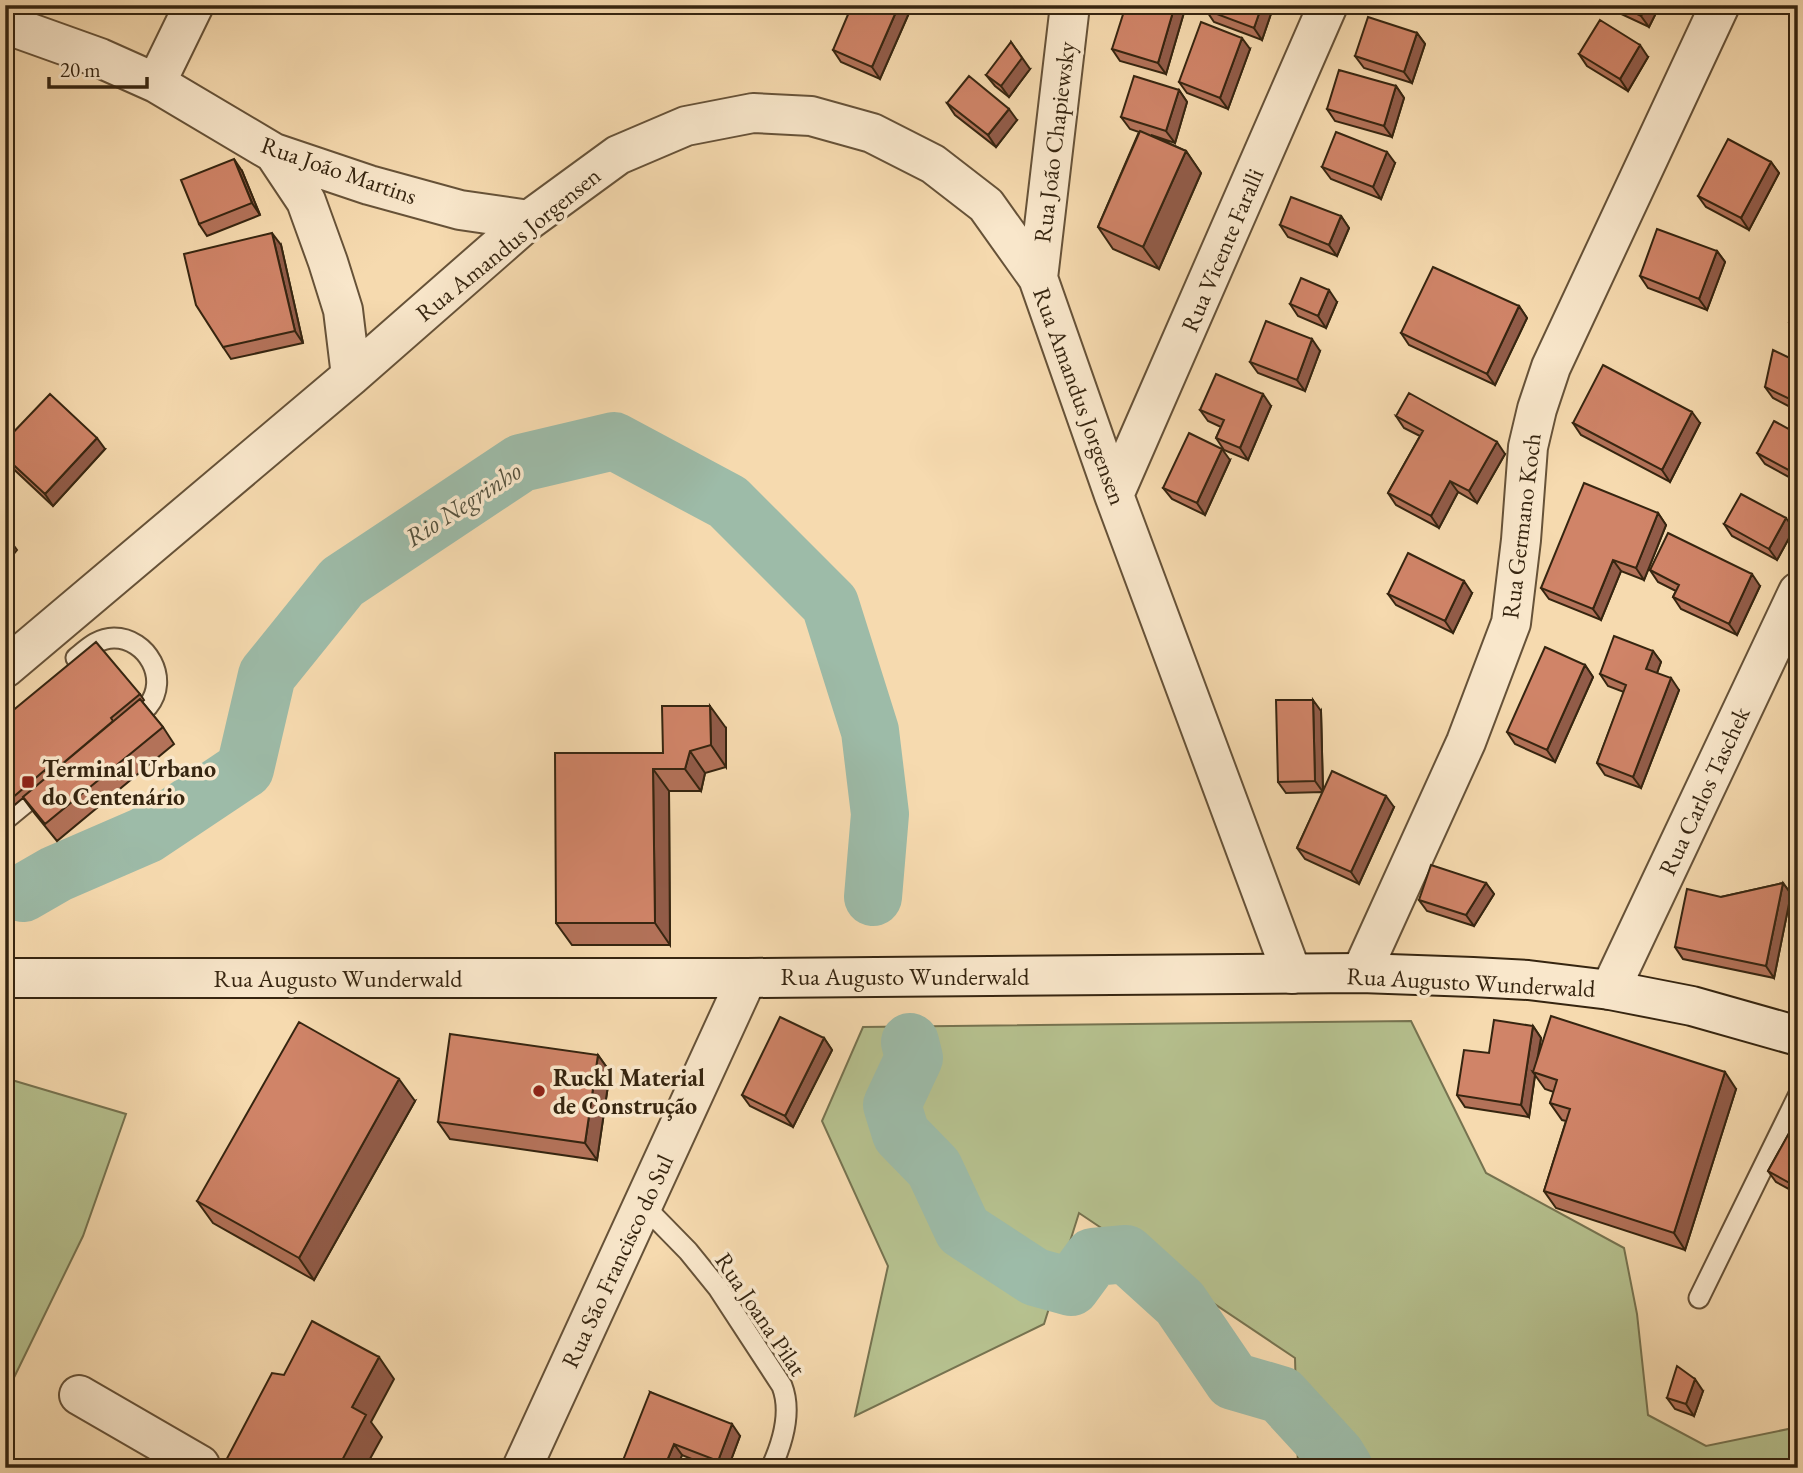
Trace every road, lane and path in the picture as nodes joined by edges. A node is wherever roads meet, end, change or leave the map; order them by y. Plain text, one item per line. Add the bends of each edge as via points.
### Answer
1 (194, 5) edge
2 (1070, 5) edge
3 (1328, 5) edge
4 (1720, 5) edge
5 (5, 24) edge
6 (156, 83) junction
7 (274, 153) junction
8 (529, 220) junction
9 (1038, 278) junction
10 (351, 376) junction
11 (1114, 495) junction
12 (1798, 592) edge
13 (65, 667) edge
14 (5, 668) edge
15 (106, 738) edge
16 (64, 771) edge
17 (5, 820) edge
18 (1361, 973) junction
19 (1292, 975) junction
20 (5, 978) edge
21 (747, 978) junction
22 (1610, 990) junction
23 (1798, 1036) edge
24 (1798, 1096) edge
25 (643, 1205) junction
26 (1699, 1298) dead end
27 (79, 1395) dead end
28 (198, 1468) edge
29 (522, 1468) edge
30 (771, 1468) edge

1 - 6 street
2 - 9 street, Rua João Chapiewsky
3 - 11 street, Rua Vicente Faralli
4 - 18 street, Rua Germano Koch via 1552,368 1528,447 1511,623 1466,742
5 - 6 street, Rua João Martins
6 - 7 street, Rua João Martins
7 - 8 street, Rua João Martins via 460,210
7 - 10 street via 306,201 328,262 343,310
8 - 9 street, Rua Amandus Jorgensen via 618,155 686,126 753,113 811,116 872,133 933,164 986,205
8 - 10 street, Rua Amandus Jorgensen
9 - 11 street, Rua Amandus Jorgensen
10 - 14 street, Rua Amandus Jorgensen
11 - 19 street, Rua Amandus Jorgensen
12 - 22 street, Rua Carlos Taschek
13 - 15 lane via 95,642 113,638 132,641 147,653 155,670 155,688 148,705
16 - 17 lane
18 - 19 street, Rua Augusto Wunderwald
18 - 22 street, Rua Augusto Wunderwald via 1528,980
19 - 21 street, Rua Augusto Wunderwald
20 - 21 street, Rua Augusto Wunderwald
21 - 25 street, Rua São Francisco do Sul
22 - 23 street, Rua Augusto Wunderwald via 1692,1006
24 - 26 lane
25 - 29 street, Rua São Francisco do Sul
25 - 30 lane, Rua Joana Pilat via 718,1288 782,1385 788,1401 784,1432
27 - 28 street via 200,1465

